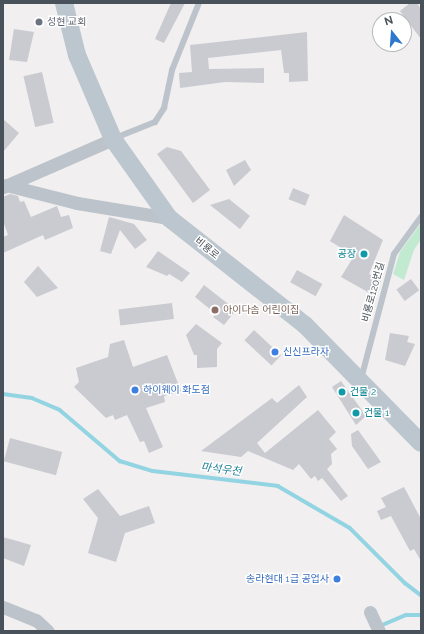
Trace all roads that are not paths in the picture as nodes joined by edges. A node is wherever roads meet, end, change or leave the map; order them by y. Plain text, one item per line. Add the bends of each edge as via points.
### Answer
1 (64, 3) edge
2 (199, 3) edge
3 (113, 139) junction
4 (4, 186) edge
5 (421, 217) edge
6 (169, 218) junction
7 (361, 380) junction
8 (420, 440) edge
9 (3, 607) edge
10 (48, 631) edge

1 - 3 main road, 비룡로 via 77,55
2 - 3 lane via 172,70 164,108 155,122
3 - 4 street
3 - 6 main road, 비룡로
4 - 6 street via 77,203
5 - 7 lane, 비룡로120번길 via 394,254
6 - 7 main road, 비룡로 via 305,325
7 - 8 main road, 비룡로
9 - 10 street via 36,620

